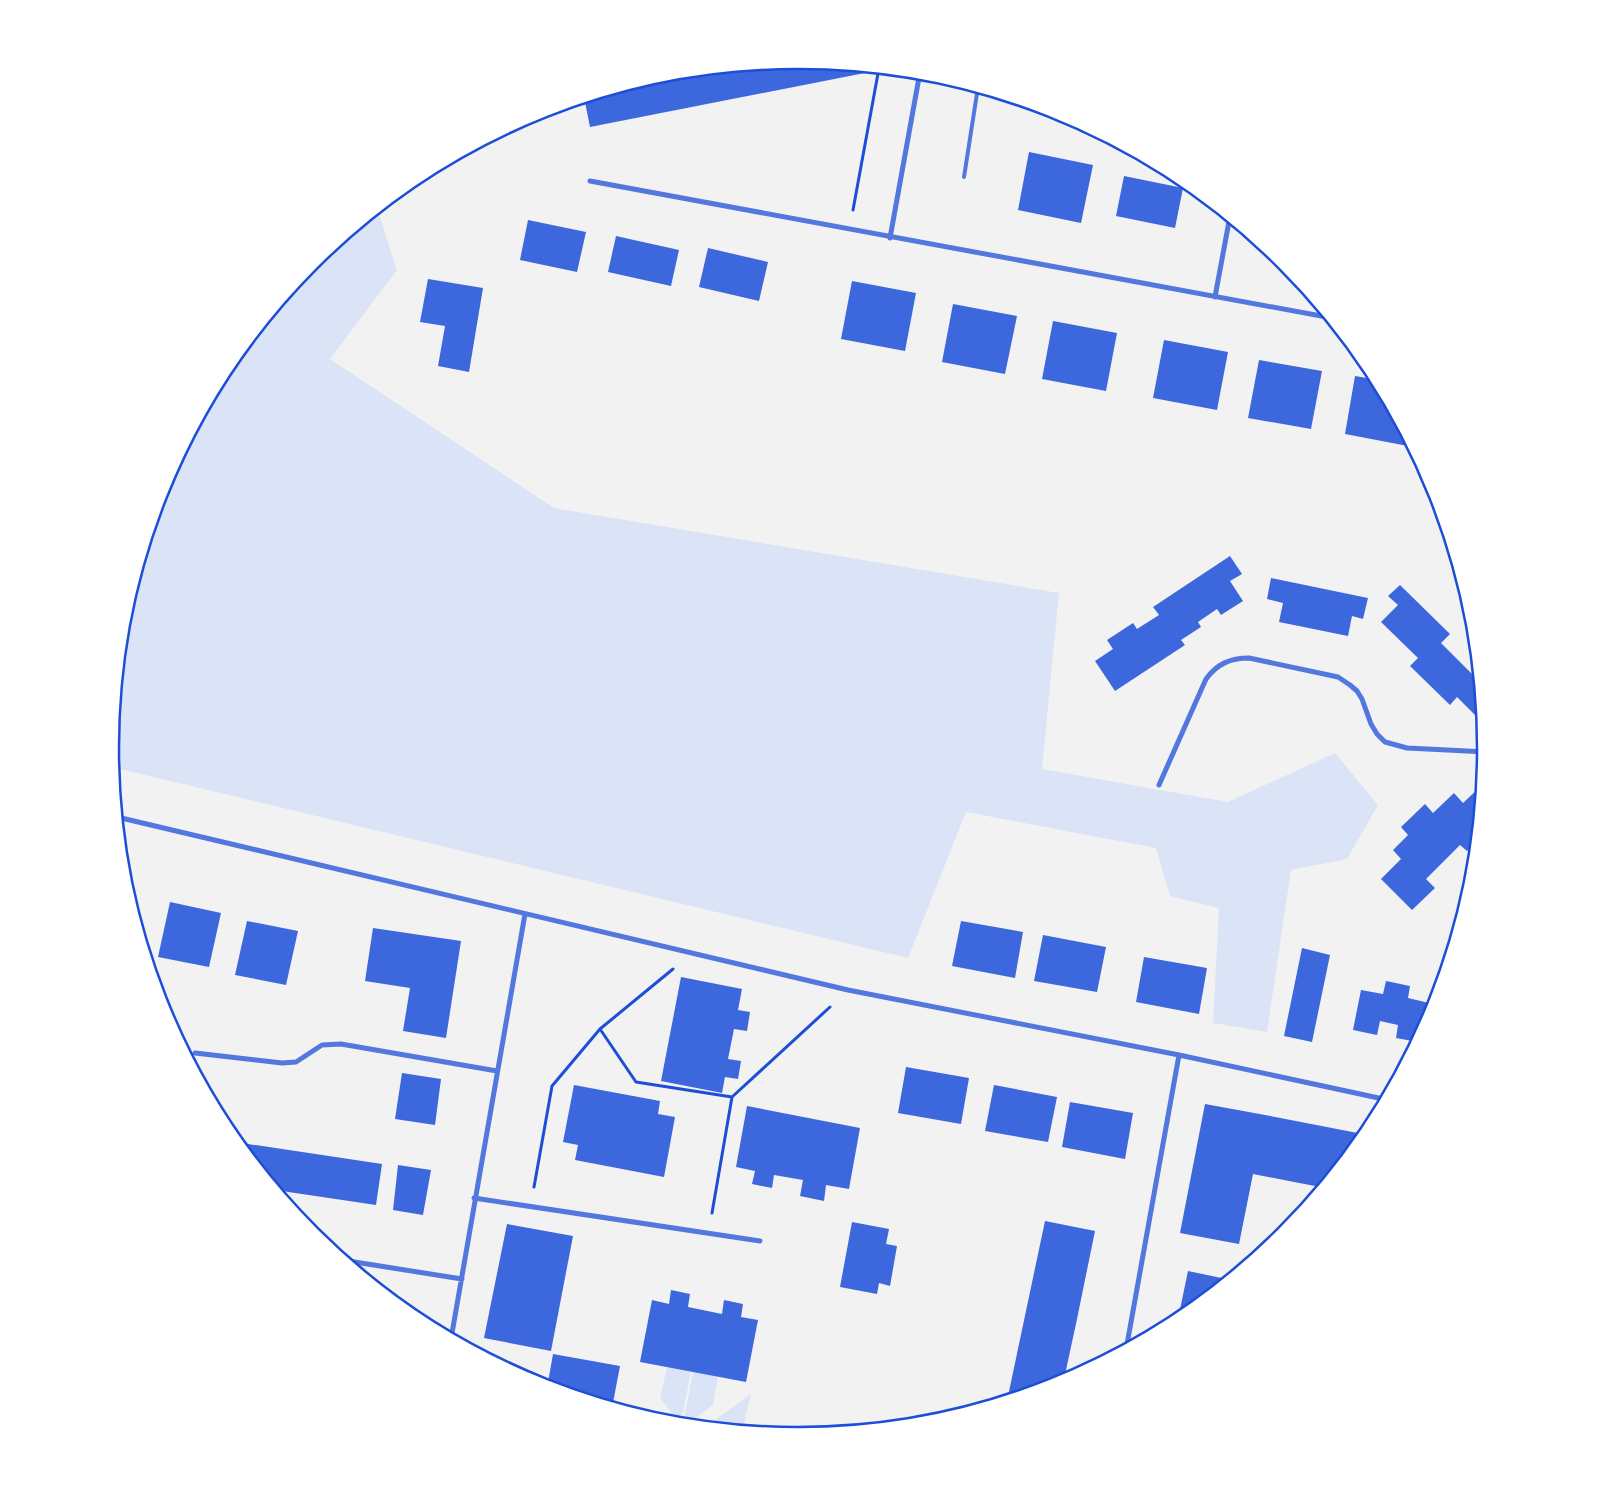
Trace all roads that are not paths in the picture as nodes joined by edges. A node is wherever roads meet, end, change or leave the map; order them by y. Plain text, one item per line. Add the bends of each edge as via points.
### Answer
1 (919, 80) edge
2 (977, 93) edge
3 (964, 177) dead end
4 (590, 181) dead end
5 (1229, 222) edge
6 (890, 238) junction
7 (1215, 297) junction
8 (1323, 316) edge
9 (1478, 752) edge
10 (1158, 785) dead end
11 (123, 818) edge
12 (525, 914) junction
13 (195, 1053) dead end
14 (1179, 1055) junction
15 (498, 1072) junction
16 (1381, 1098) edge
17 (474, 1198) junction
18 (760, 1242) dead end
19 (352, 1262) edge
20 (462, 1279) junction
21 (452, 1333) edge
22 (1127, 1343) edge

1 - 6 street
2 - 3 lane
4 - 6 street
5 - 7 street
6 - 7 street
7 - 8 street
9 - 10 street via 1407,748 1390,744 1377,734 1362,698 1350,684 1338,677 1240,658 1218,666 1206,678
11 - 12 street
12 - 14 street via 848,990
12 - 15 street
13 - 15 street via 296,1062 322,1045 341,1044
14 - 16 street
14 - 22 street
15 - 17 street
17 - 18 street
17 - 20 street
19 - 20 street
20 - 21 street

